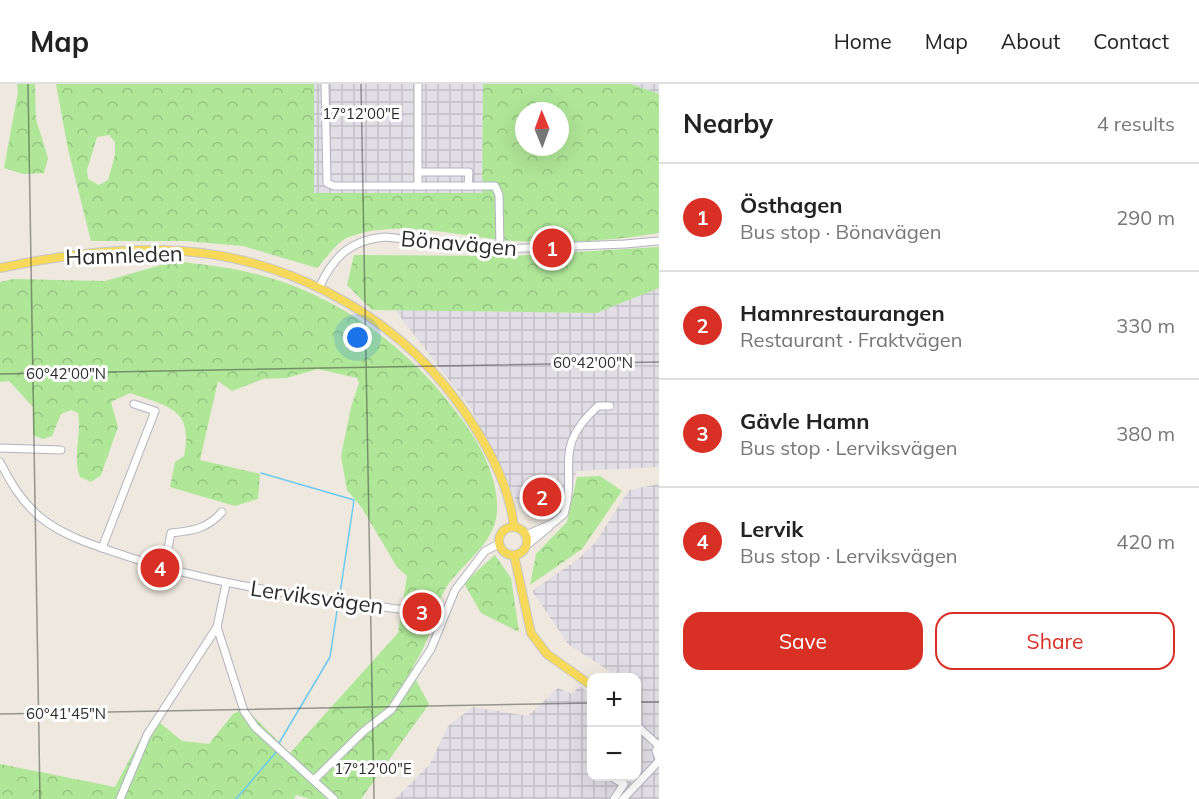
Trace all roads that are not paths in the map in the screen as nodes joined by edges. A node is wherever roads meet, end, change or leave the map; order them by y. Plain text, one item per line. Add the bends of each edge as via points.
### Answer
1 (325, 84) edge
2 (418, 84) edge
3 (418, 172) junction
4 (418, 186) junction
5 (468, 186) junction
6 (659, 241) edge
7 (500, 249) junction
8 (0, 268) edge
9 (319, 288) junction
10 (134, 404) dead end
11 (610, 406) dead end
12 (0, 448) edge
13 (61, 450) dead end
14 (0, 462) edge
15 (222, 512) dead end
16 (553, 523) junction
17 (514, 527) junction
18 (526, 535) junction
19 (499, 544) junction
20 (527, 545) junction
21 (102, 548) junction
22 (514, 555) junction
23 (164, 569) junction
24 (226, 584) junction
25 (444, 615) junction
26 (217, 627) junction
27 (587, 683) edge
28 (638, 727) edge
29 (659, 744) edge
30 (659, 760) edge
31 (314, 780) junction
32 (618, 781) edge
33 (121, 796) edge
34 (334, 799) edge
35 (614, 799) edge
36 (623, 799) edge

1 - 4 street via 327,183
2 - 3 street
3 - 4 street
3 - 5 street via 469,172
4 - 5 street
5 - 7 street via 495,186 499,195
6 - 7 street, Bönavägen
7 - 9 street, Bönavägen via 371,238 341,252
8 - 9 main road, Hamnleden via 47,258 158,250 221,257 277,271
9 - 17 main road, Hamnleden via 354,305 401,340 452,394 470,419 507,491
10 - 21 street via 155,411
11 - 16 street via 598,406 574,434 568,455 566,508
12 - 13 street
14 - 21 street, Lerviksvägen via 18,496 41,518
15 - 23 street via 206,526 171,533
16 - 18 street
16 - 20 street
17 - 18 main road
17 - 19 main road via 502,532
18 - 20 main road
19 - 22 main road via 503,551
19 - 25 street via 485,551 468,570
20 - 22 main road
21 - 23 street, Lerviksvägen
22 - 27 main road via 531,633 548,654
23 - 24 street, Lerviksvägen
24 - 25 street, Lerviksvägen
24 - 26 street, Lerviksvägen
25 - 31 street via 431,649 391,710
26 - 31 street, Lerviksvägen via 244,711 255,727
26 - 33 street, Lerviksvägen via 147,735
28 - 29 street
29 - 30 street
30 - 36 street
31 - 34 street, Lerviksvägen
32 - 35 street via 624,784

